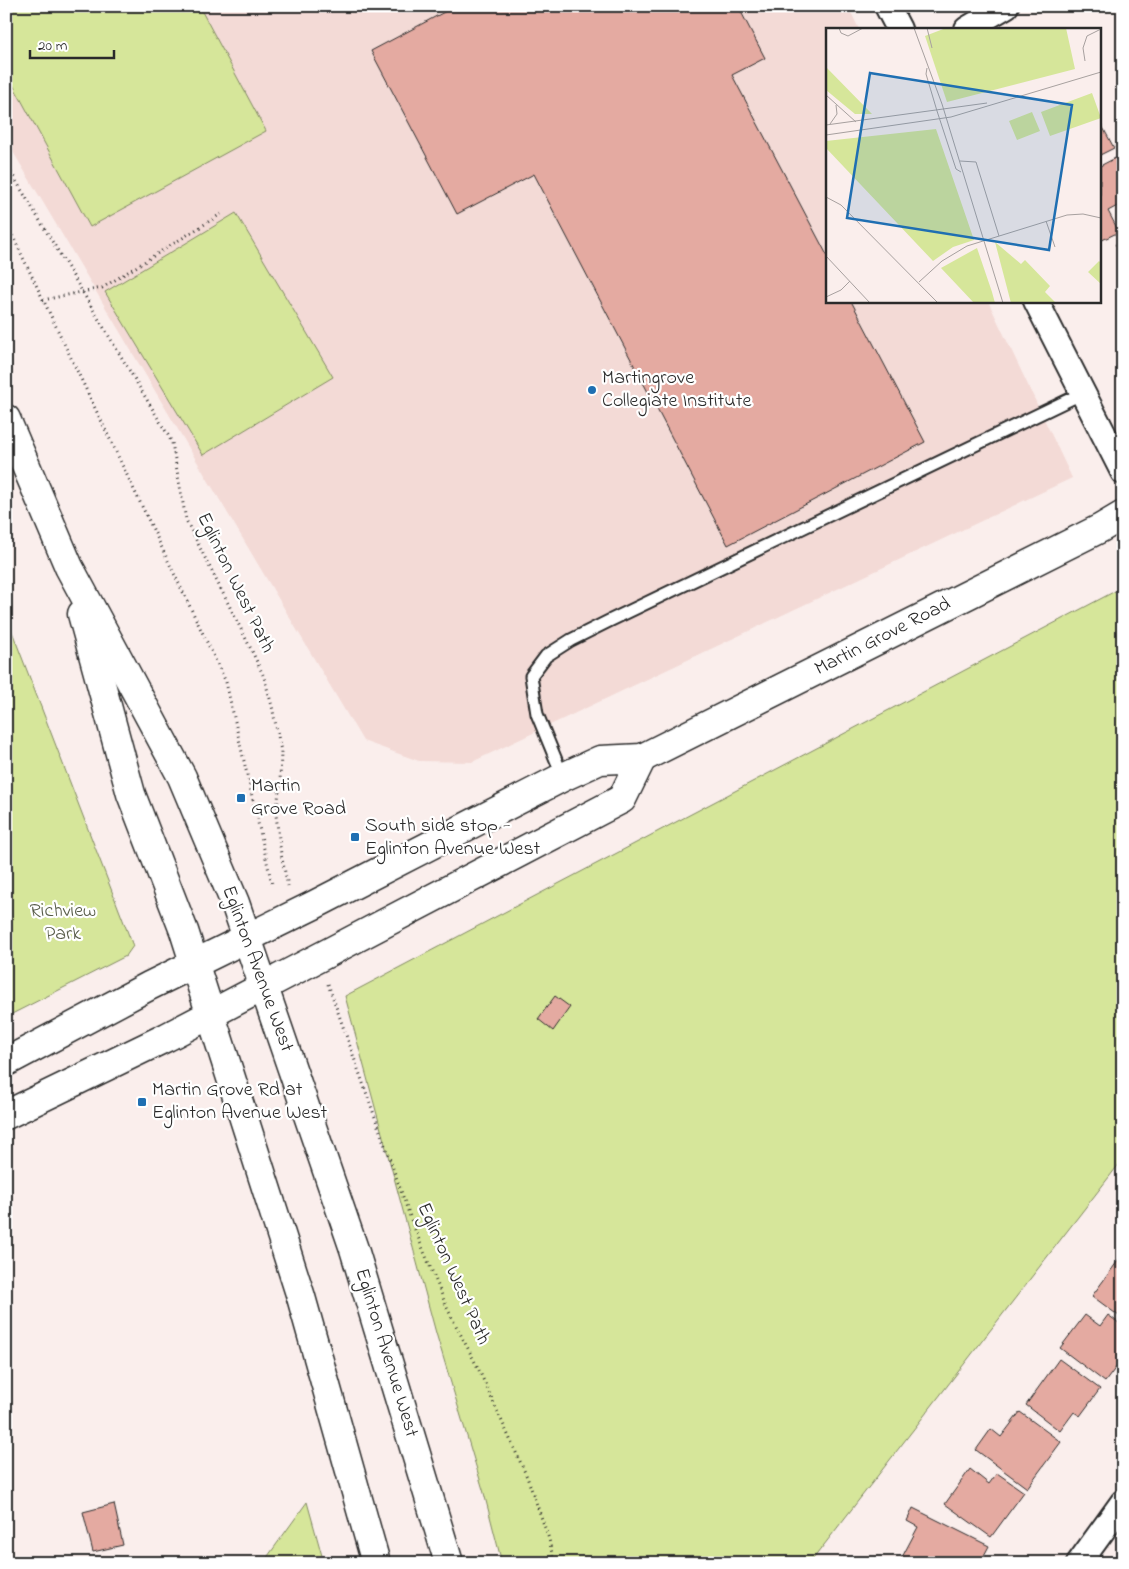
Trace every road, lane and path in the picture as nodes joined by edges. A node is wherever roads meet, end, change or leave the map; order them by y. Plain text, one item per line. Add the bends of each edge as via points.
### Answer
1 (887, 6) edge
2 (1006, 6) edge
3 (898, 28) edge
4 (969, 28) edge
5 (6, 164) edge
6 (221, 214) dead end
7 (6, 222) edge
8 (83, 291) junction
9 (43, 300) junction
10 (1037, 302) edge
11 (1083, 393) junction
12 (6, 419) edge
13 (1123, 472) edge
14 (1123, 515) edge
15 (69, 567) junction
16 (642, 758) junction
17 (563, 777) junction
18 (285, 878) dead end
19 (272, 884) dead end
20 (247, 938) junction
21 (195, 964) junction
22 (264, 987) junction
23 (332, 994) dead end
24 (212, 1015) junction
25 (6, 1062) edge
26 (6, 1115) edge
27 (1123, 1502) edge
28 (376, 1563) edge
29 (449, 1563) edge
30 (554, 1563) edge
31 (1079, 1563) edge

1 - 3 street
2 - 4 street
5 - 8 path, Eglinton West Path
6 - 8 path via 102,288
7 - 9 path
8 - 9 path
8 - 18 path, Eglinton West Path via 172,443 186,520 264,677 281,751 276,815
9 - 19 path via 226,682
10 - 11 street
11 - 13 street
11 - 17 lane via 625,613 546,656 531,676 537,714
12 - 15 main road, Eglinton Avenue West
14 - 16 main road, Martin Grove Road
15 - 20 main road, Eglinton Avenue West via 182,777
15 - 21 main road, Eglinton Avenue West via 131,794
16 - 17 main road, Martin Grove Road via 600,760
16 - 22 main road via 622,799
17 - 20 main road, Martin Grove Road
20 - 21 main road, Martin Grove Road
20 - 22 main road, Eglinton Avenue West
21 - 24 main road, Eglinton Avenue West
21 - 25 main road, Martin Grove Road
22 - 24 main road
22 - 29 main road, Eglinton Avenue West via 354,1249
23 - 30 path, Eglinton West Path via 413,1225 448,1310 527,1477
24 - 26 main road
24 - 28 main road, Eglinton Avenue West via 302,1297
27 - 31 street

